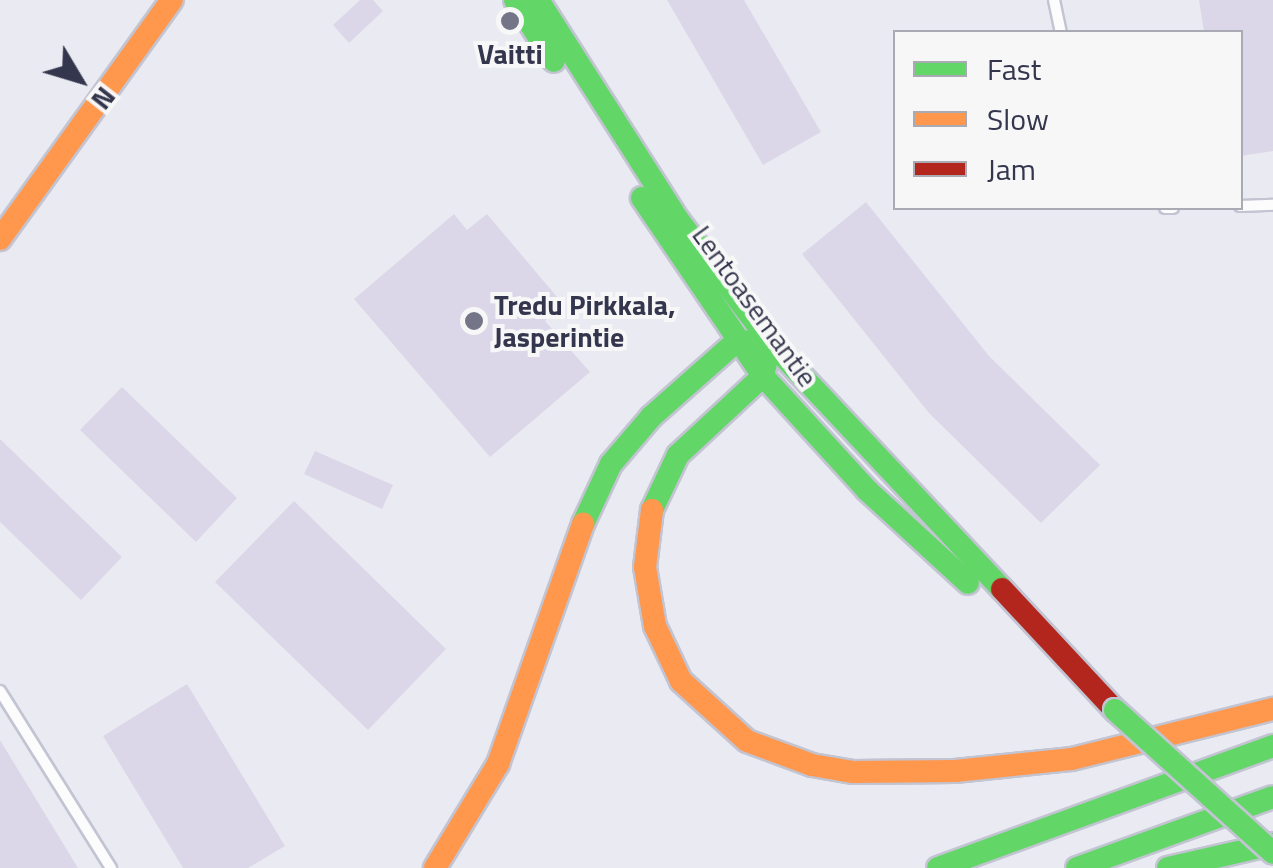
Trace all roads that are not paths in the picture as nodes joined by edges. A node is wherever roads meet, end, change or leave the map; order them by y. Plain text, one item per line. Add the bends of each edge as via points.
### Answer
1 (172, 0) edge
2 (515, 0) edge
3 (538, 0) edge
4 (1054, 0) edge
5 (1061, 30) edge
6 (1273, 205) edge
7 (1243, 206) edge
8 (0, 239) edge
9 (737, 341) junction
10 (771, 343) junction
11 (763, 376) junction
12 (1045, 642) junction
13 (0, 691) edge
14 (1273, 709) edge
15 (1273, 746) edge
16 (1273, 797) edge
17 (1273, 844) edge
18 (1273, 854) edge
19 (112, 868) edge
20 (434, 868) edge
21 (938, 868) edge
22 (1077, 868) edge
23 (1168, 868) edge

1 - 8 main road
2 - 9 main road, Lentoasemantie
3 - 10 main road, Lentoasemantie via 679,221
4 - 5 lane
6 - 7 lane
9 - 10 main road
9 - 11 main road, Lentoasemantie
9 - 20 main road via 651,416 611,464 591,501 498,764
10 - 11 main road
10 - 12 main road, Lentoasemantie
11 - 12 main road, Lentoasemantie via 867,490 961,577
11 - 14 main road via 678,455 652,508 645,566 655,626 673,667 701,704 747,741 853,772 955,771 1072,759
12 - 18 main road, Lentoasemantie, bridge
13 - 19 lane
15 - 21 main road
16 - 22 main road
17 - 23 main road

